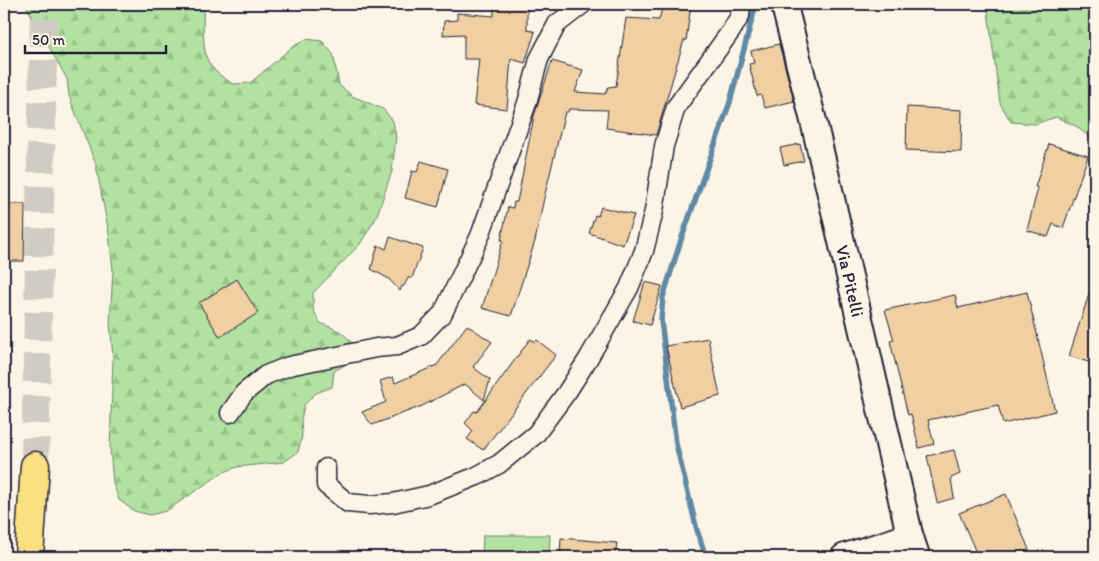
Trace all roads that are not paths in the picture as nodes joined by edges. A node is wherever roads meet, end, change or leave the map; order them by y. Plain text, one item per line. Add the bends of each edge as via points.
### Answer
1 (583, 4) edge
2 (741, 4) edge
3 (784, 4) edge
4 (230, 413) dead end
5 (35, 466) tunnel mouth
6 (326, 468) dead end
7 (913, 547) edge
8 (28, 557) edge
9 (844, 557) edge

1 - 4 street via 557,24 540,59 480,236 443,313 420,336 397,346 289,366 266,375 244,393
2 - 6 street via 740,16 731,31 676,107 664,146 644,251 629,288 567,392 536,434 478,476 429,495 393,503 348,503 326,485
3 - 7 street, Via Pitelli
5 - 8 highway
7 - 9 street

